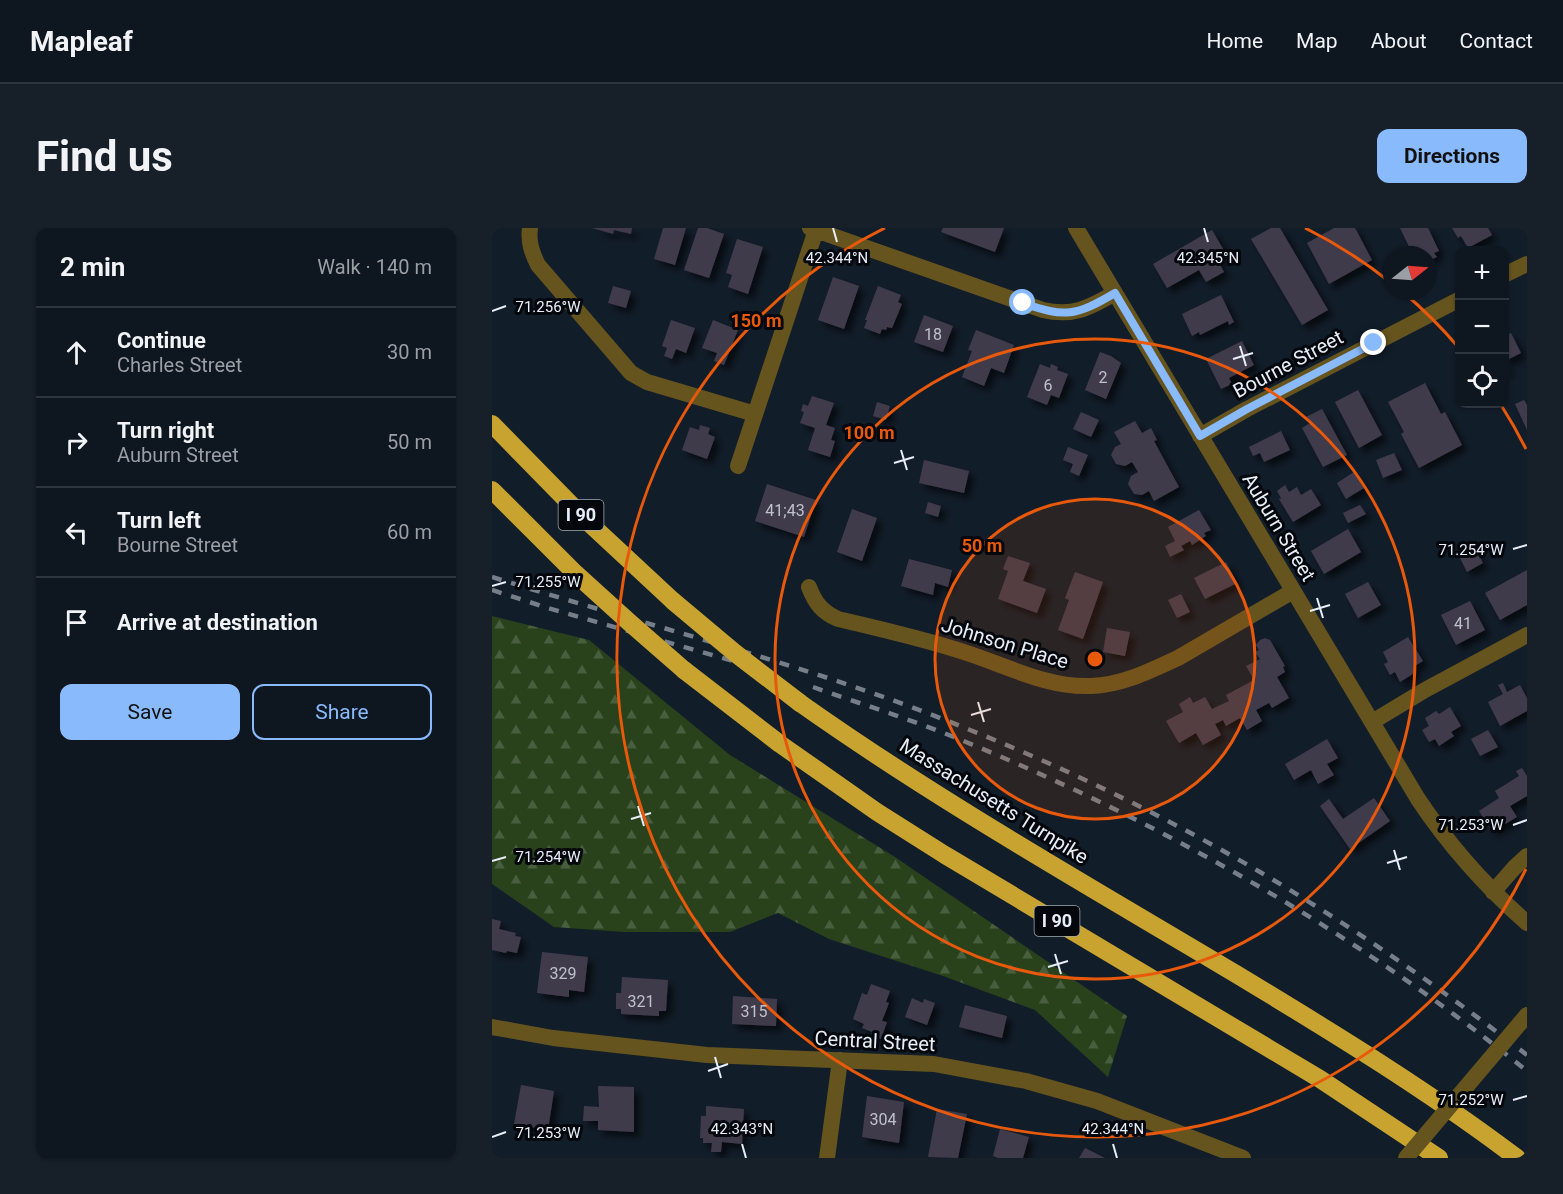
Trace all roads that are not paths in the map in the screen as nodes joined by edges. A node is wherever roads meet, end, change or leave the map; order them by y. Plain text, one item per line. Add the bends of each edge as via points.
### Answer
1 (530, 228) edge
2 (1076, 228) edge
3 (813, 229) edge
4 (1527, 264) edge
5 (1509, 273) edge
6 (1115, 293) junction
7 (1456, 300) edge
8 (755, 414) junction
9 (492, 424) edge
10 (1200, 436) junction
11 (738, 466) dead end
12 (492, 490) edge
13 (809, 587) dead end
14 (1293, 591) junction
15 (1527, 634) edge
16 (1372, 722) junction
17 (1527, 856) edge
18 (1493, 892) junction
19 (1527, 923) edge
20 (1527, 1015) edge
21 (492, 1027) edge
22 (840, 1060) junction
23 (827, 1158) edge
24 (1243, 1158) edge
25 (1406, 1158) edge
26 (1439, 1158) edge
27 (1517, 1158) edge

1 - 8 street via 529,243 538,265 631,373 647,382
2 - 6 street, Auburn Street
3 - 6 street via 1049,311 1081,310
3 - 8 street
4 - 5 street
6 - 10 street, Auburn Street
7 - 10 street, Bourne Street
8 - 11 street
9 - 27 highway, Massachusetts Turnpike / I 90, bridge via 673,601 800,703 958,808 1387,1067
10 - 14 street, Auburn Street
12 - 26 highway, I 90, bridge via 622,616 780,744 945,855 1320,1079
13 - 14 street, Johnson Place via 822,611 838,619 943,645 1047,681 1078,687 1126,680 1178,658
14 - 16 street, Auburn Street
15 - 16 street
16 - 18 street, Auburn Street via 1433,821
17 - 18 street
18 - 19 street, Auburn Street
20 - 25 street, bridge
21 - 22 street, Central Street via 553,1038 707,1055
22 - 23 street
22 - 24 street, Central Street via 934,1064 1026,1081 1097,1101

